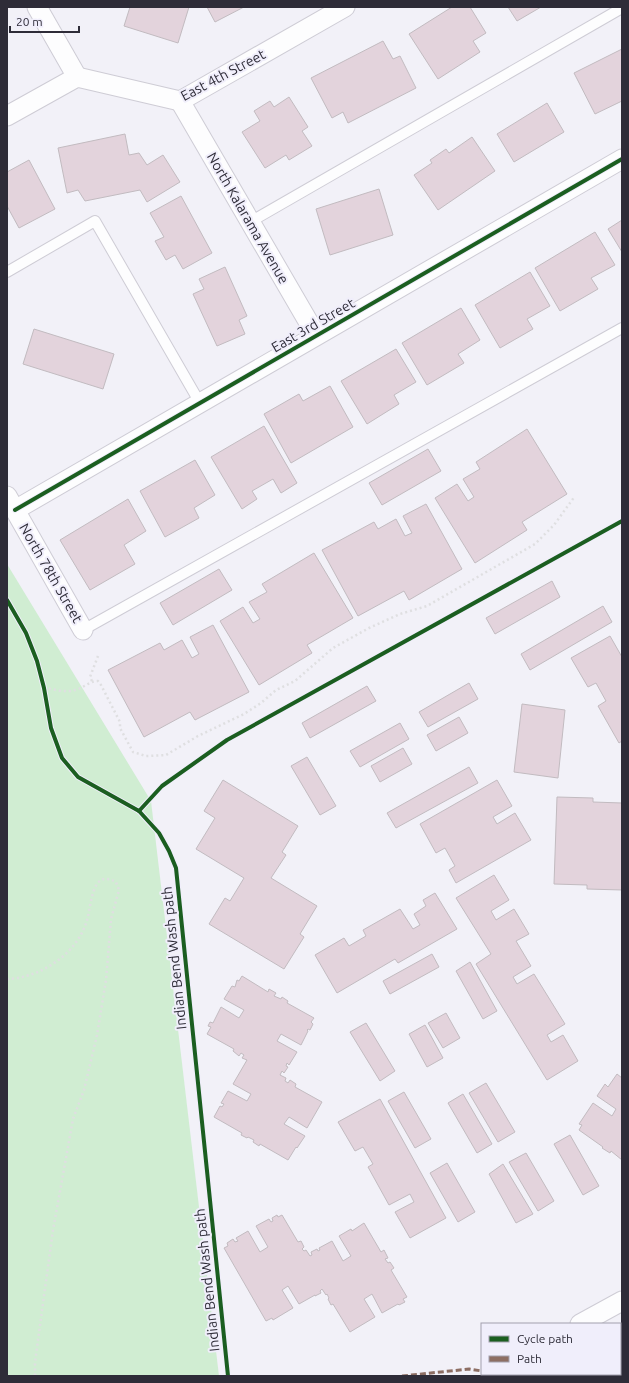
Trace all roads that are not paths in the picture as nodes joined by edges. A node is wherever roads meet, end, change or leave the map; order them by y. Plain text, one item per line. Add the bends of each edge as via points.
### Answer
1 (38, 7) edge
2 (345, 7) edge
3 (622, 8) edge
4 (77, 77) junction
5 (180, 101) junction
6 (7, 116) edge
7 (622, 159) edge
8 (250, 222) junction
9 (7, 272) edge
10 (622, 328) edge
11 (316, 335) junction
12 (200, 403) junction
13 (11, 503) edge
14 (83, 630) joint
15 (622, 1301) edge
16 (582, 1323) edge

1 - 4 street
2 - 5 street, East 4th Street
3 - 8 lane
4 - 5 street, East 4th Street
4 - 6 street
5 - 8 street, North Kalarama Avenue
7 - 11 street, East 3rd Street
8 - 11 street, North Kalarama Avenue
9 - 12 lane via 95,221
10 - 14 lane
11 - 12 street, East 3rd Street
12 - 13 street, East 3rd Street
13 - 14 street, North 78th Street
15 - 16 street

